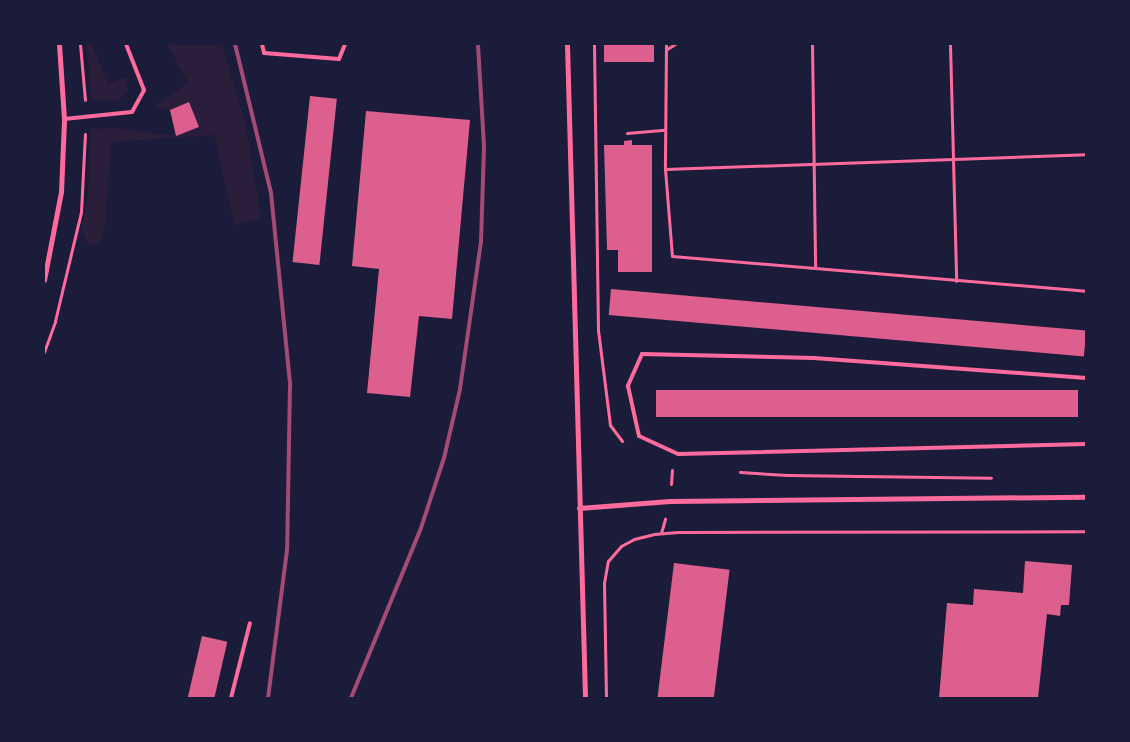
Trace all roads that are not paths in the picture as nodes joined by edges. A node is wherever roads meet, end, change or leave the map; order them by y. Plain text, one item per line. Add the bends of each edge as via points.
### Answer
1 (59, 44) edge
2 (126, 44) edge
3 (262, 44) edge
4 (345, 44) edge
5 (567, 44) edge
6 (64, 119) junction
7 (46, 265) edge
8 (44, 280) edge
9 (1086, 378) edge
10 (1086, 444) edge
11 (1086, 497) edge
12 (579, 508) junction
13 (250, 623) dead end
14 (231, 698) edge
15 (585, 698) edge

1 - 6 street
2 - 6 lane via 144,90 132,112
3 - 4 lane via 264,53 339,59
5 - 12 street
6 - 7 street via 60,192
7 - 8 street
9 - 10 lane via 814,358 642,354 628,386 639,436 678,454
11 - 12 street via 670,501
12 - 15 street
13 - 14 lane

